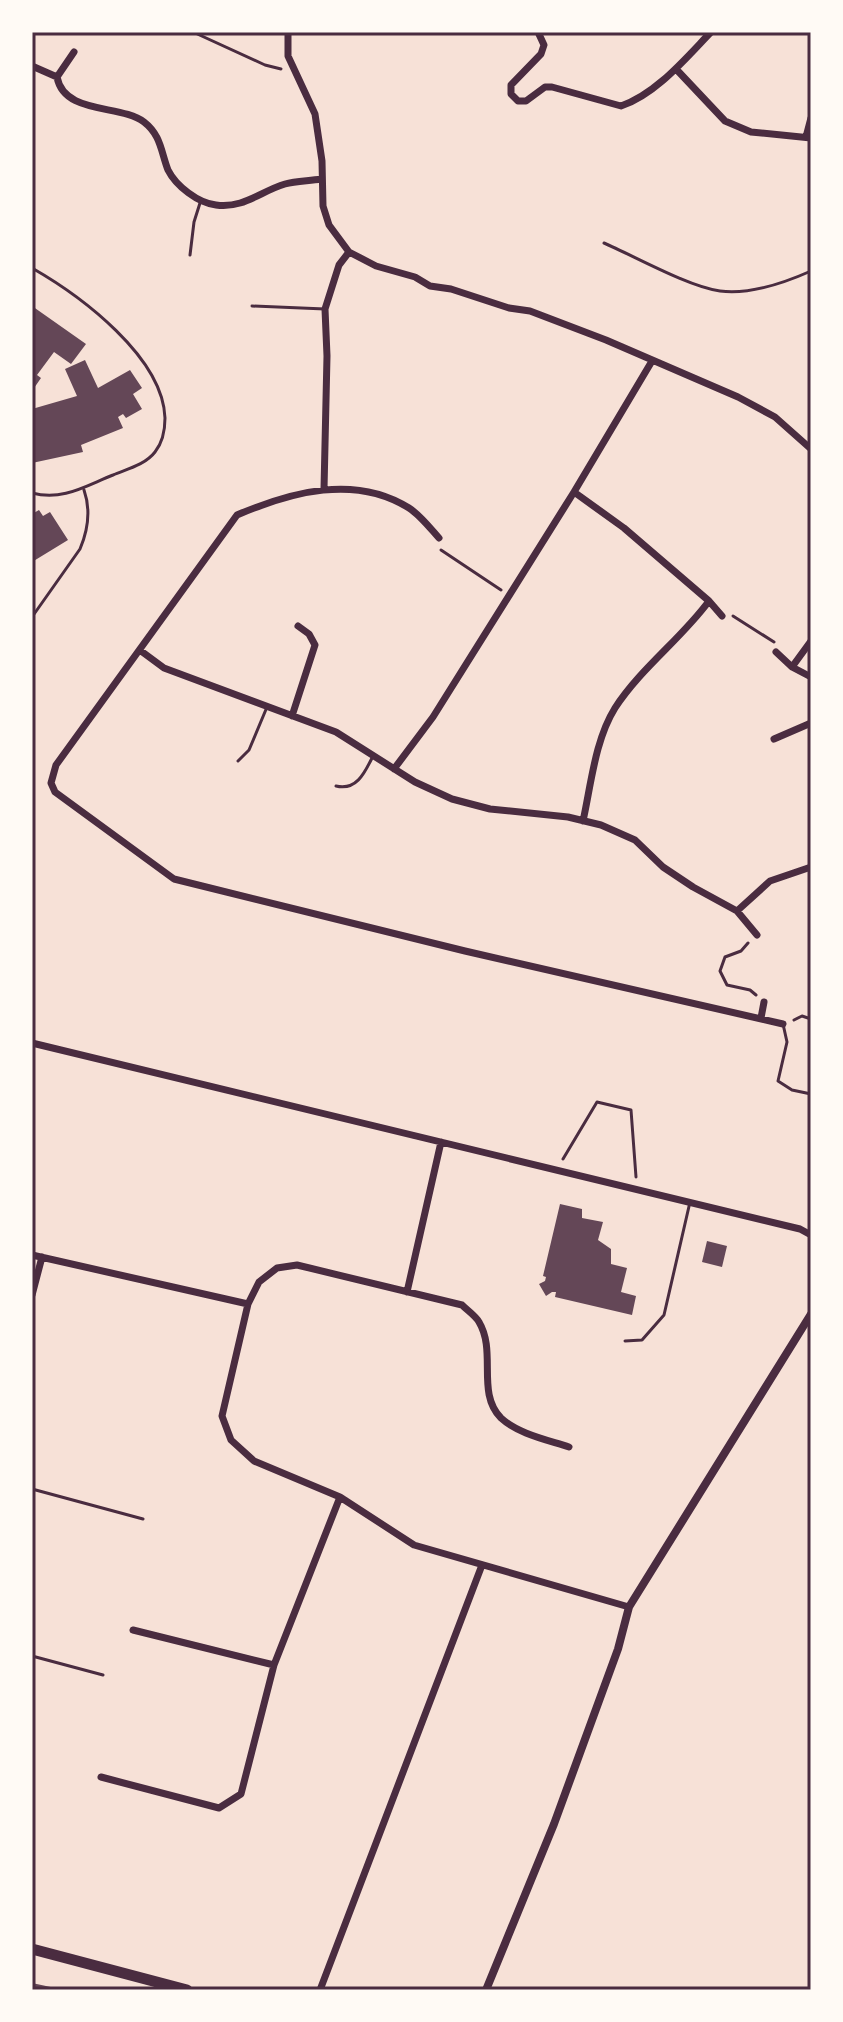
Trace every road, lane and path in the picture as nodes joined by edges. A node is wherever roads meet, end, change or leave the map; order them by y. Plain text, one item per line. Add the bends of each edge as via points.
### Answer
1 (193, 32) edge
2 (288, 32) edge
3 (538, 32) edge
4 (711, 32) edge
5 (74, 52) dead end
6 (32, 66) edge
7 (676, 69) junction
8 (297, 71) junction
9 (57, 77) junction
10 (811, 118) edge
11 (808, 138) edge
12 (321, 179) junction
13 (201, 199) junction
14 (604, 243) dead end
15 (349, 252) junction
16 (190, 255) dead end
17 (32, 268) edge
18 (811, 271) edge
19 (252, 306) dead end
20 (325, 309) junction
21 (652, 361) junction
22 (811, 449) edge
23 (324, 489) junction
24 (83, 490) junction
25 (574, 492) junction
26 (32, 493) edge
27 (439, 538) joint
28 (507, 595) junction
29 (709, 601) junction
30 (722, 616) joint
31 (32, 617) edge
32 (298, 626) dead end
33 (811, 641) edge
34 (141, 651) junction
35 (776, 652) joint
36 (792, 667) junction
37 (811, 677) edge
38 (267, 707) junction
39 (292, 716) junction
40 (811, 723) edge
41 (774, 739) dead end
42 (373, 756) junction
43 (238, 761) dead end
44 (394, 769) junction
45 (336, 786) dead end
46 (583, 821) junction
47 (811, 867) edge
48 (737, 911) junction
49 (757, 935) joint
50 (764, 1002) joint
51 (761, 1018) junction
52 (811, 1019) edge
53 (783, 1024) junction
54 (32, 1043) edge
55 (811, 1094) edge
56 (441, 1142) junction
57 (556, 1170) junction
58 (636, 1189) junction
59 (690, 1202) junction
60 (811, 1235) edge
61 (32, 1255) edge
62 (42, 1257) junction
63 (407, 1292) junction
64 (32, 1295) edge
65 (248, 1304) junction
66 (811, 1314) edge
67 (625, 1341) dead end
68 (569, 1447) dead end
69 (32, 1489) edge
70 (340, 1497) junction
71 (143, 1519) dead end
72 (482, 1565) junction
73 (629, 1607) junction
74 (133, 1630) dead end
75 (32, 1656) edge
76 (274, 1665) junction
77 (103, 1675) dead end
78 (101, 1777) dead end
79 (32, 1949) edge
80 (187, 1990) edge
81 (320, 1990) edge
82 (486, 1990) edge

1 - 8 path via 265,65
2 - 8 street via 288,56
3 - 7 street via 544,45 541,54 511,85 518,101 552,87 621,106
4 - 7 street
5 - 9 street
6 - 9 street
7 - 11 street via 725,121 751,132
8 - 12 street via 315,114
9 - 13 street via 75,100 133,115 147,124 160,139 169,173
10 - 11 street
12 - 13 street via 283,184 249,202 216,205
12 - 15 street via 329,225
13 - 16 lane
14 - 18 lane via 722,291 781,283
15 - 20 street via 339,265
15 - 21 street via 430,286 530,311
17 - 24 lane via 81,299 142,359 164,408 156,451
19 - 20 lane
20 - 23 street
21 - 22 street via 763,410
21 - 25 street
23 - 27 street via 385,495 412,509
23 - 34 street via 237,515
24 - 26 lane via 57,496
24 - 31 lane via 88,513 85,538
25 - 28 street
25 - 29 street
27 - 28 path via 435,546
28 - 44 street via 433,717
29 - 30 street
29 - 46 street via 615,709 598,752
30 - 35 path via 728,614 780,646
32 - 39 street via 315,645
33 - 36 street
34 - 38 street via 164,668
34 - 51 street via 56,765 51,783 55,792 174,879
35 - 36 street
36 - 37 street
38 - 39 street
38 - 43 lane via 249,750
39 - 42 street via 336,732
40 - 41 street
42 - 44 street
42 - 45 lane via 353,785
44 - 46 street via 452,799
46 - 48 street via 635,840 663,867
47 - 48 street via 770,881
48 - 49 street
49 - 50 path via 741,951 725,957 720,971 727,985 750,990
50 - 51 street
51 - 53 street
52 - 53 path via 802,1016
53 - 55 lane via 787,1042 778,1081
54 - 56 street
56 - 57 street
56 - 63 street
57 - 58 street
57 - 58 path via 597,1102 631,1110
58 - 59 street
59 - 60 street
59 - 67 lane via 664,1315 642,1340
61 - 62 street
62 - 64 street
62 - 65 street
63 - 65 street via 297,1265 277,1268 259,1282
63 - 68 street via 462,1305 479,1322 487,1348 489,1400 501,1418
65 - 70 street via 222,1416 231,1440 254,1461
66 - 73 street
69 - 71 path
70 - 72 street via 414,1545
70 - 76 street
72 - 73 street
72 - 81 street
73 - 82 street via 554,1824
74 - 76 street
75 - 77 path
76 - 78 street via 241,1794 219,1808
79 - 80 highway

